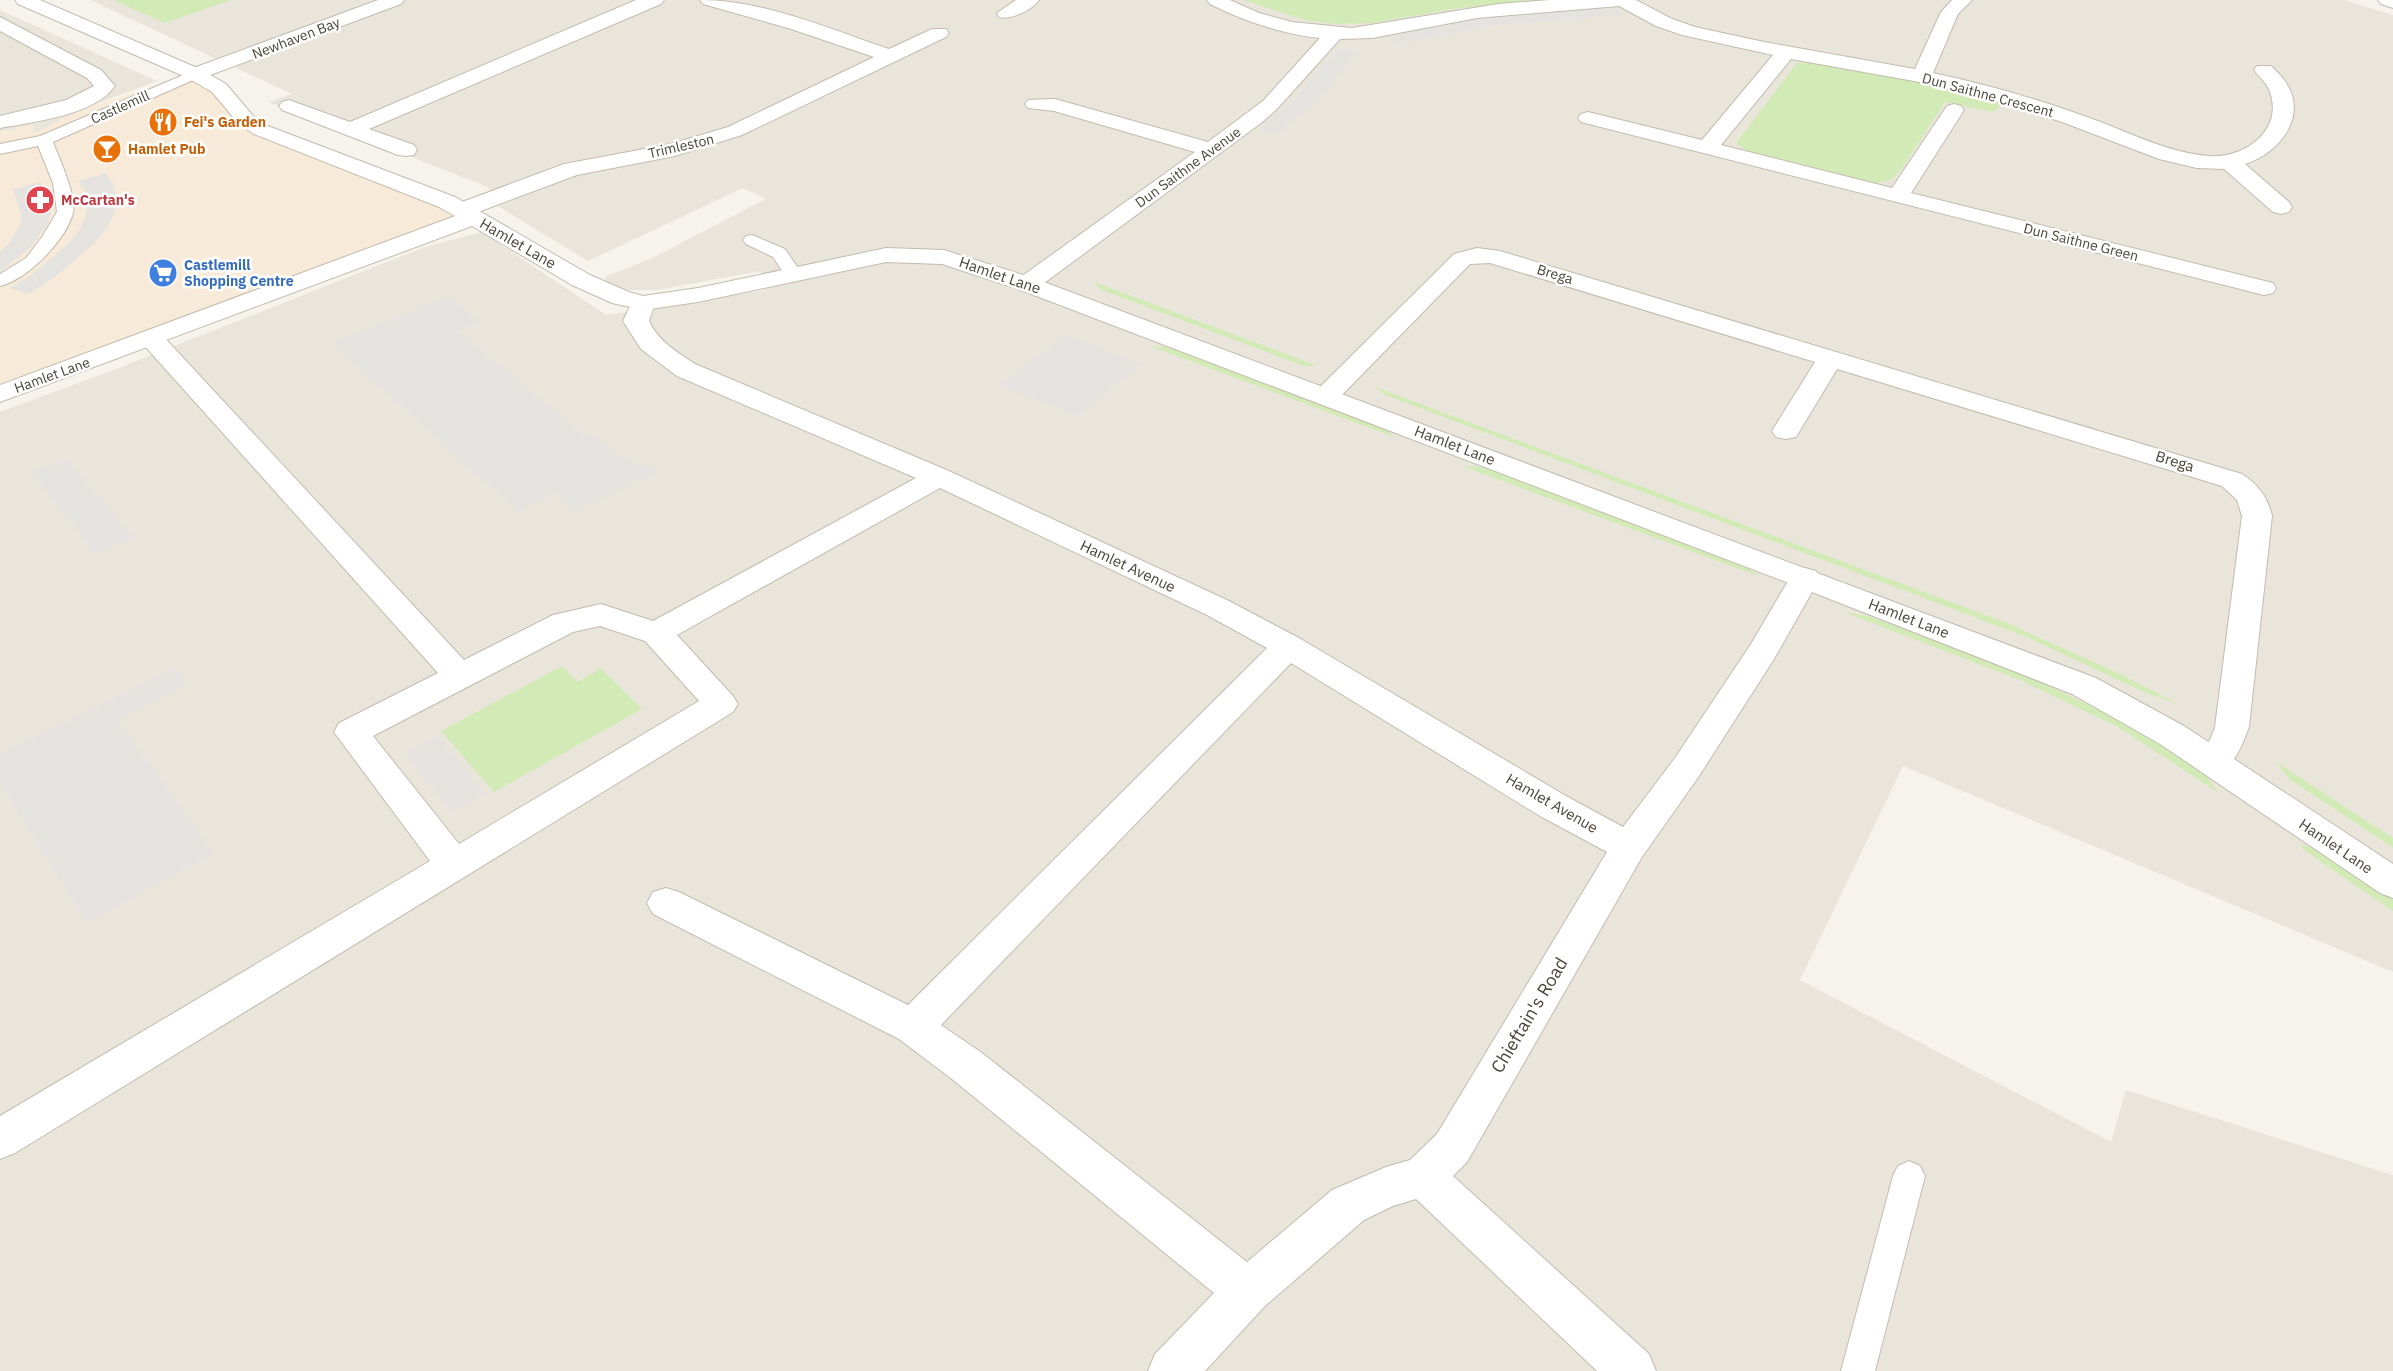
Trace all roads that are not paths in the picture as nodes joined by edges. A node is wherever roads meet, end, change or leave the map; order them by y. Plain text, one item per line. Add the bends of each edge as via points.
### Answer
1 (24, 0) edge
2 (396, 0) edge
3 (656, 0) edge
4 (709, 0) edge
5 (1030, 0) edge
6 (1216, 0) edge
7 (1622, 0) edge
8 (1963, 0) edge
9 (2387, 0) edge
10 (2393, 2) edge
11 (1006, 13) dead end
12 (0, 23) edge
13 (939, 33) dead end
14 (1334, 34) junction
15 (1787, 51) junction
16 (890, 56) junction
17 (2264, 70) dead end
18 (195, 74) junction
19 (1921, 77) junction
20 (1035, 104) dead end
21 (289, 106) dead end
22 (1954, 110) dead end
23 (1588, 118) dead end
24 (0, 122) edge
25 (351, 129) junction
26 (44, 140) junction
27 (1707, 148) junction
28 (0, 149) edge
29 (406, 150) dead end
30 (1212, 150) junction
31 (2229, 162) junction
32 (1898, 196) junction
33 (2281, 207) dead end
34 (469, 214) junction
35 (752, 240) dead end
36 (793, 274) junction
37 (0, 281) edge
38 (1027, 284) junction
39 (2264, 288) dead end
40 (643, 303) junction
41 (151, 338) junction
42 (1831, 357) junction
43 (0, 394) edge
44 (1326, 396) junction
45 (1786, 431) dead end
46 (939, 477) junction
47 (1805, 578) junction
48 (656, 633) junction
49 (1288, 646) junction
50 (460, 676) junction
51 (2212, 762) junction
52 (1629, 847) junction
53 (454, 865) junction
54 (2393, 883) edge
55 (666, 903) dead end
56 (913, 1027) junction
57 (0, 1139) edge
58 (1909, 1176) dead end
59 (1423, 1177) junction
60 (1248, 1291) junction
61 (1172, 1371) edge
62 (1632, 1371) edge
63 (1858, 1371) edge

1 - 18 street, Hamlet Lane
2 - 18 street, Newhaven Bay
3 - 25 street
4 - 16 street
5 - 11 street
6 - 14 street, Dun Saithne Crescent via 1258,18
7 - 14 street, Dun Saithne Crescent via 1458,15 1374,32
7 - 15 street, Dun Saithne Crescent via 1689,31
8 - 19 street via 1950,12
9 - 10 street
12 - 24 street via 94,74 105,86 76,103
13 - 16 street, Trimleston
14 - 30 street, Dun Saithne Avenue via 1270,105
15 - 19 street, Dun Saithne Crescent
15 - 27 street
16 - 34 street, Trimleston via 713,140 572,169
17 - 31 street, Dun Saithne Crescent via 2283,93 2281,120 2275,135 2262,148 2243,160
18 - 26 lane, Castlemill
18 - 34 street, Hamlet Lane via 219,88 247,121 261,130
19 - 31 street, Dun Saithne Crescent via 2042,108 2179,157
20 - 30 street via 1055,105
21 - 25 street
22 - 32 street
23 - 27 street, Dun Saithne Green
25 - 29 street
26 - 28 lane, Castlemill
26 - 37 lane via 61,183 65,212 32,262
27 - 32 street, Dun Saithne Green
30 - 38 street, Dun Saithne Avenue
31 - 33 street
32 - 39 street, Dun Saithne Green
34 - 40 street, Hamlet Lane via 581,280
34 - 41 street, Hamlet Lane
35 - 36 lane via 779,253
36 - 38 street, Hamlet Lane via 886,255 917,255 944,257
36 - 40 street, Hamlet Lane
38 - 44 street, Hamlet Lane
40 - 46 street, Hamlet Avenue via 636,321 640,333 686,370
41 - 43 street, Hamlet Lane
41 - 50 street
42 - 44 street, Brega via 1508,260 1477,255 1462,260
42 - 45 street
42 - 51 street, Brega via 2215,473 2246,490 2254,501 2257,516 2232,727
44 - 47 street, Hamlet Lane
46 - 48 street
46 - 49 street, Hamlet Avenue via 1218,608
47 - 51 street, Hamlet Lane via 2084,686
47 - 52 street, Chieftain's Road via 1744,680
48 - 50 street via 601,615 564,623
48 - 53 street via 721,704
49 - 52 street, Hamlet Avenue via 1553,806
49 - 56 street
50 - 53 street via 351,732
51 - 54 street, Hamlet Lane
52 - 59 street, Chieftain's Road via 1452,1148
53 - 57 street
55 - 56 street
56 - 60 street
58 - 63 lane
59 - 60 street, Chieftain's Road via 1386,1187 1348,1205
59 - 62 street
60 - 61 street, Chieftain's Road

